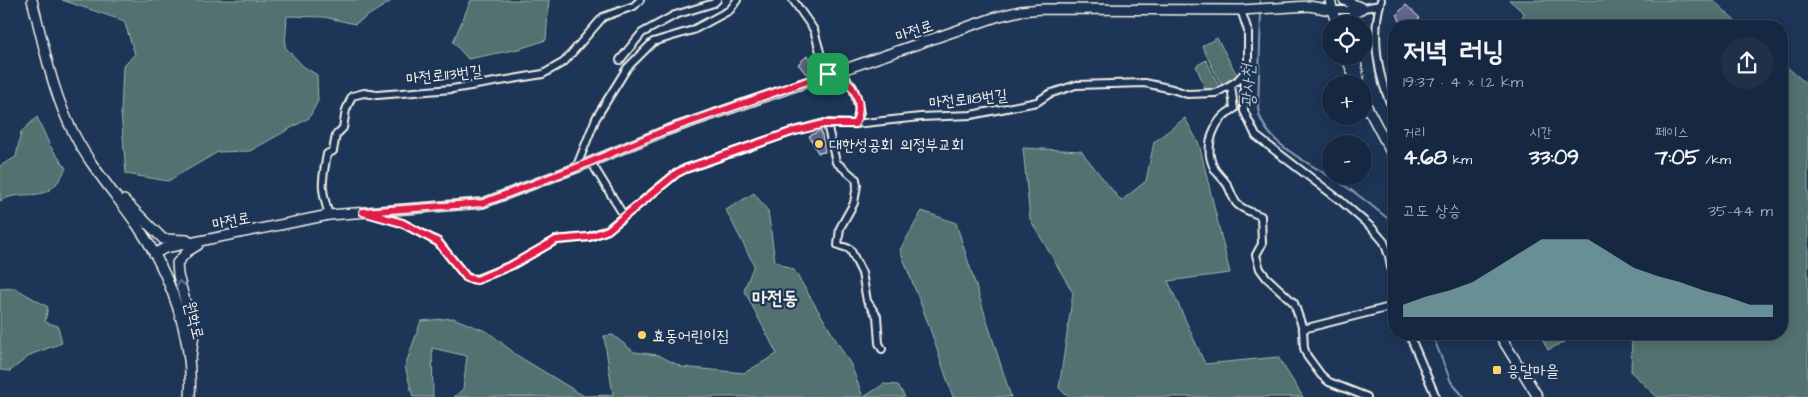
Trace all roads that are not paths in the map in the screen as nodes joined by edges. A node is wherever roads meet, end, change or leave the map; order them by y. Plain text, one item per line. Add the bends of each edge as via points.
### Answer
1 (32, 0) edge
2 (640, 0) edge
3 (717, 0) edge
4 (737, 0) edge
5 (793, 0) edge
6 (1330, 0) edge
7 (1344, 0) edge
8 (1380, 2) edge
9 (1362, 8) junction
10 (1244, 10) junction
11 (1331, 10) junction
12 (1333, 15) edge
13 (1352, 15) edge
14 (620, 60) dead end
15 (839, 70) junction
16 (1244, 73) junction
17 (1231, 85) junction
18 (1388, 98) edge
19 (1372, 117) edge
20 (827, 124) junction
21 (855, 124) junction
22 (1388, 137) edge
23 (1386, 144) junction
24 (1388, 148) edge
25 (591, 162) junction
26 (576, 168) junction
27 (112, 190) junction
28 (363, 212) junction
29 (330, 215) junction
30 (624, 216) junction
31 (222, 237) junction
32 (1388, 253) edge
33 (154, 254) junction
34 (1388, 308) edge
35 (1303, 329) junction
36 (1411, 340) edge
37 (1503, 340) edge
38 (882, 349) dead end
39 (190, 366) junction
40 (190, 397) edge
41 (1367, 397) edge
42 (1436, 397) edge
43 (1538, 397) edge

1 - 27 street via 64,116 82,149
2 - 29 street, 마전로113번길 via 634,6 602,16 564,62 543,74 452,90 352,96 343,128 336,135 323,170 322,194
3 - 14 street via 642,33
4 - 26 street via 730,10 693,30 653,42 627,68 596,118
5 - 15 street via 814,30 827,66
6 - 11 street
7 - 9 street
8 - 9 street, 마전로
8 - 18 street via 1376,33 1381,82
9 - 11 street, 마전로
9 - 13 street
10 - 11 street, 마전로 via 1299,7
10 - 15 street, 마전로 via 1020,11
10 - 16 street via 1248,62
11 - 12 street
15 - 21 street via 857,96 860,113
15 - 25 street, 마전로 via 664,131
16 - 17 street, 마전로118번길
16 - 32 street via 1244,111 1256,136 1372,228 1384,242
17 - 21 street, 마전로118번길 via 1216,93 1202,95 1145,83 1076,85 1012,109
17 - 35 street via 1234,109 1218,122 1211,141 1211,160 1238,204 1261,216 1262,244 1256,255 1260,269 1294,303
19 - 23 street
20 - 21 street, 마전로118번길
20 - 30 street, 마전로118번길 via 791,132 685,169
20 - 38 street via 836,162 856,179 857,185 854,203 840,228 838,245 850,249 862,273 864,296 877,316 878,343
22 - 23 street
23 - 24 street
25 - 26 street, 마전로
25 - 30 street
26 - 28 street, 마전로 via 483,203
27 - 31 street via 163,239
27 - 33 street
28 - 29 street, 마전로
28 - 30 street, 마전로118번길 via 402,223 438,242 467,278 477,280 556,240 589,237 608,230
29 - 31 street, 마전로
31 - 33 street, 마전로 via 165,248
39 -> 31 street via 194,334 177,263 188,251
33 - 39 street, 원학로 via 177,306
34 - 35 street
35 - 41 street via 1306,356 1321,375 1329,382
36 - 42 street
37 - 43 street
39 - 40 street, 원학로

